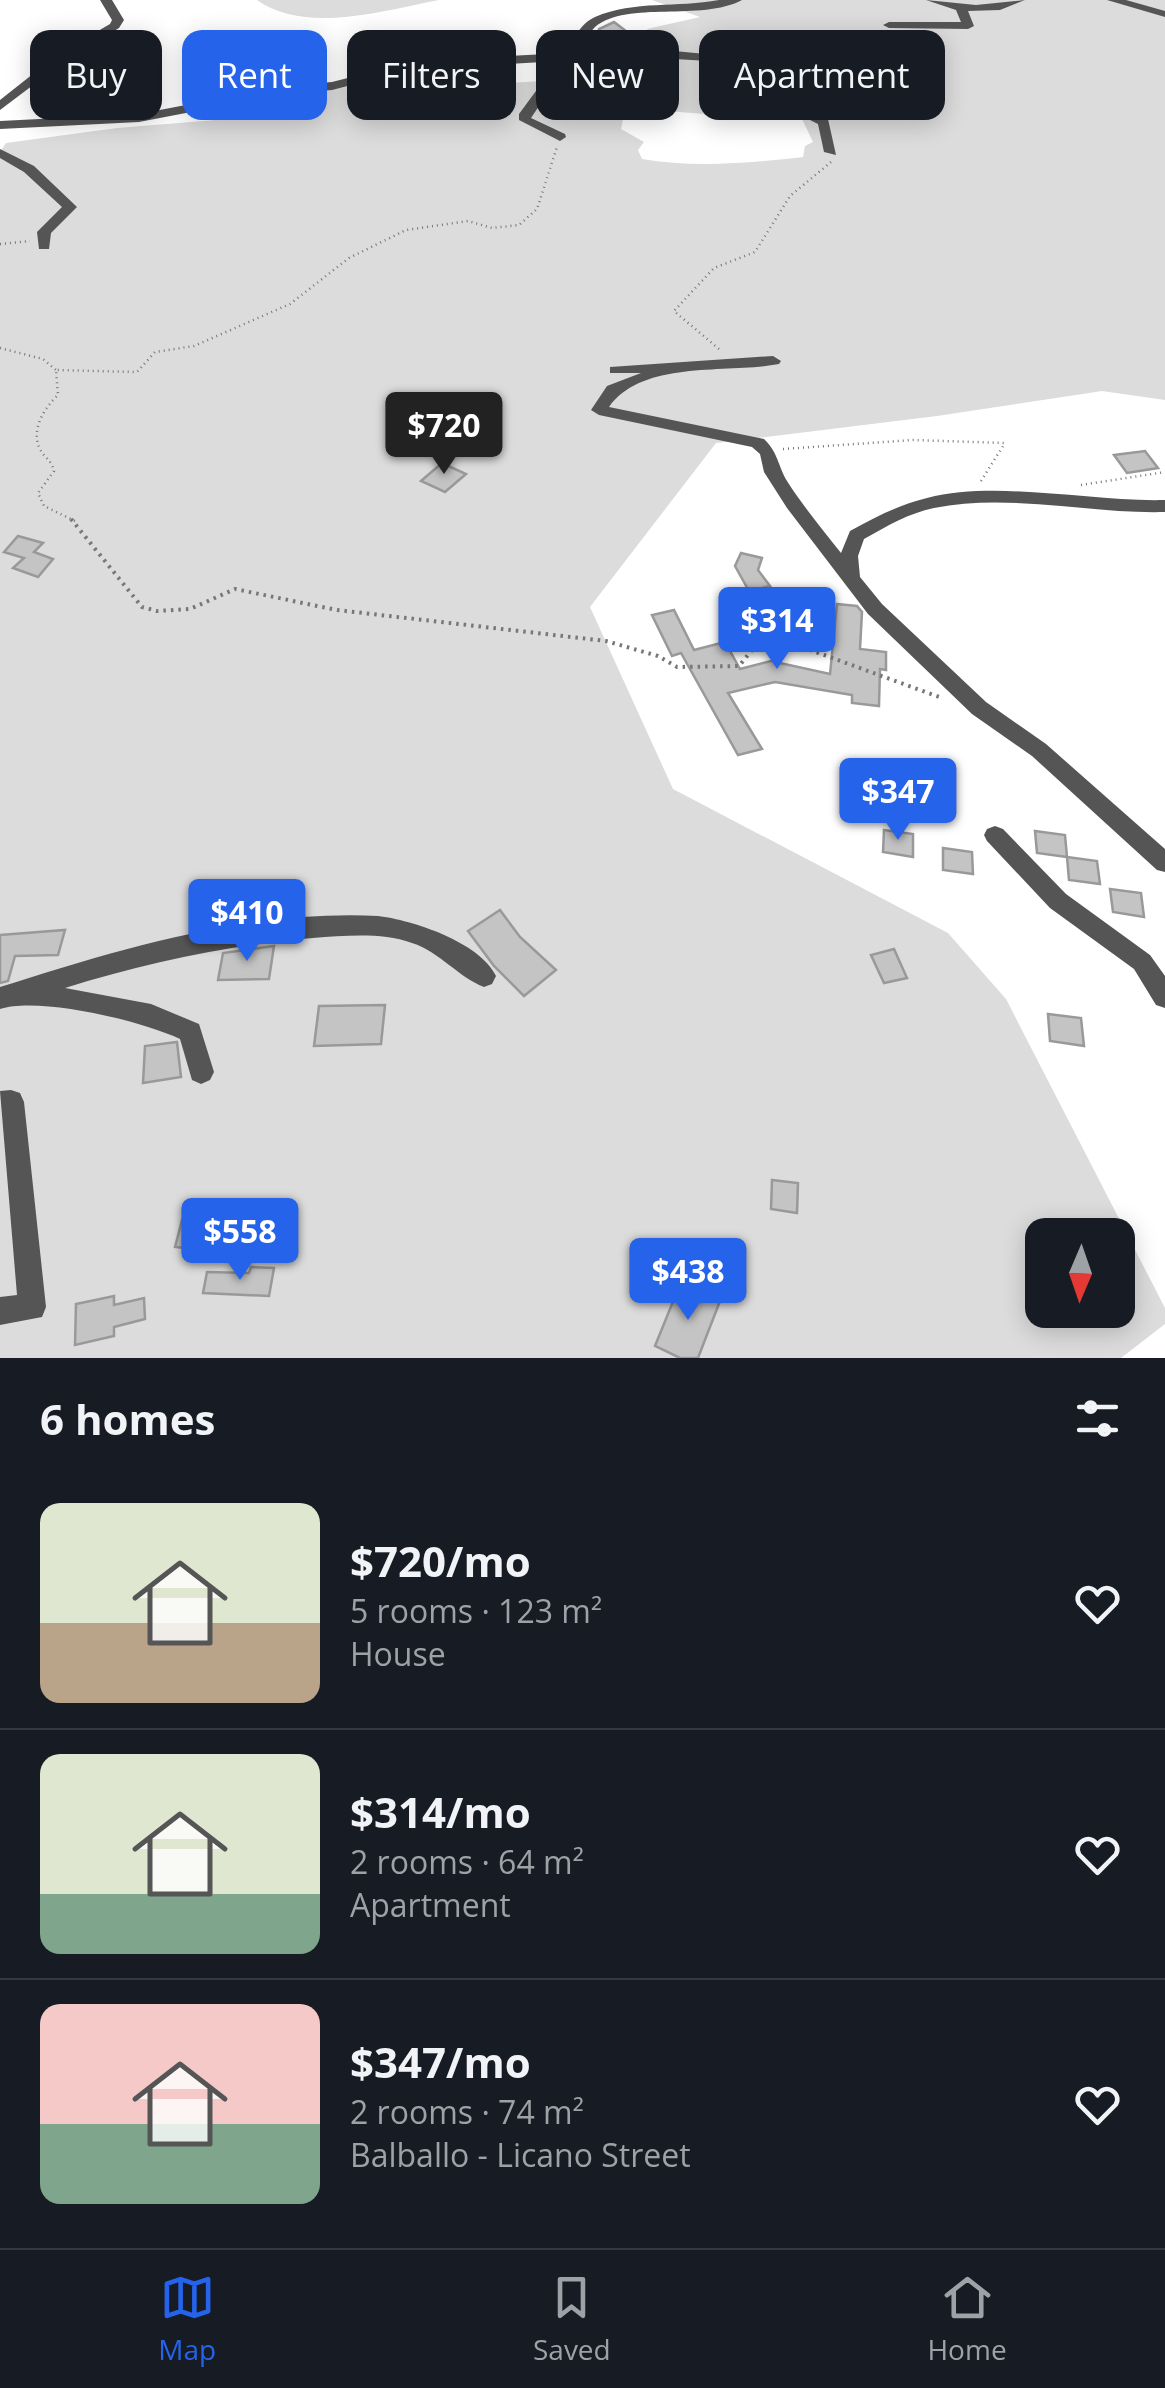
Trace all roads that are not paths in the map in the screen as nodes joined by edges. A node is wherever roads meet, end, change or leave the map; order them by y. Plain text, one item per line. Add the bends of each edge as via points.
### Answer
1 (106, 0) edge
2 (736, 0) edge
3 (932, 0) edge
4 (1019, 0) edge
5 (1113, 0) edge
6 (960, 6) junction
7 (1165, 14) edge
8 (888, 24) dead end
9 (588, 30) edge
10 (679, 55) edge
11 (536, 58) edge
12 (536, 99) edge
13 (0, 106) edge
14 (2, 129) edge
15 (560, 138) road end
16 (831, 152) road end
17 (0, 153) edge
18 (44, 241) road end
19 (773, 361) dead end
20 (671, 367) junction
21 (616, 370) dead end
22 (1165, 506) edge
23 (852, 582) junction
24 (996, 835) dead end
25 (1165, 864) edge
26 (484, 976) dead end
27 (8, 995) edge
28 (1165, 997) edge
29 (201, 1072) dead end
30 (0, 1104) edge
31 (10, 1202) edge
32 (0, 1311) edge

1 - 13 street via 115,26
2 - 9 street via 636,8 593,22
3 - 6 street
4 - 6 street
5 - 7 street
6 - 8 street via 968,26
10 - 16 street via 712,58 758,96 824,122
11 - 14 street via 415,65 168,114
12 - 15 street via 526,120
17 - 18 street via 29,169 70,208 44,232
19 - 20 street
20 - 21 street
20 - 23 street via 613,390 599,410 758,444 792,504
22 - 23 street via 972,497 901,508 856,535 849,556
23 - 25 street via 979,708 1068,775
24 - 28 street via 1058,901 1142,962
26 - 27 street via 462,956 396,928 334,927 196,940
27 - 29 street via 170,1021 190,1032
30 - 31 street via 11,1102
31 - 32 street via 32,1307

